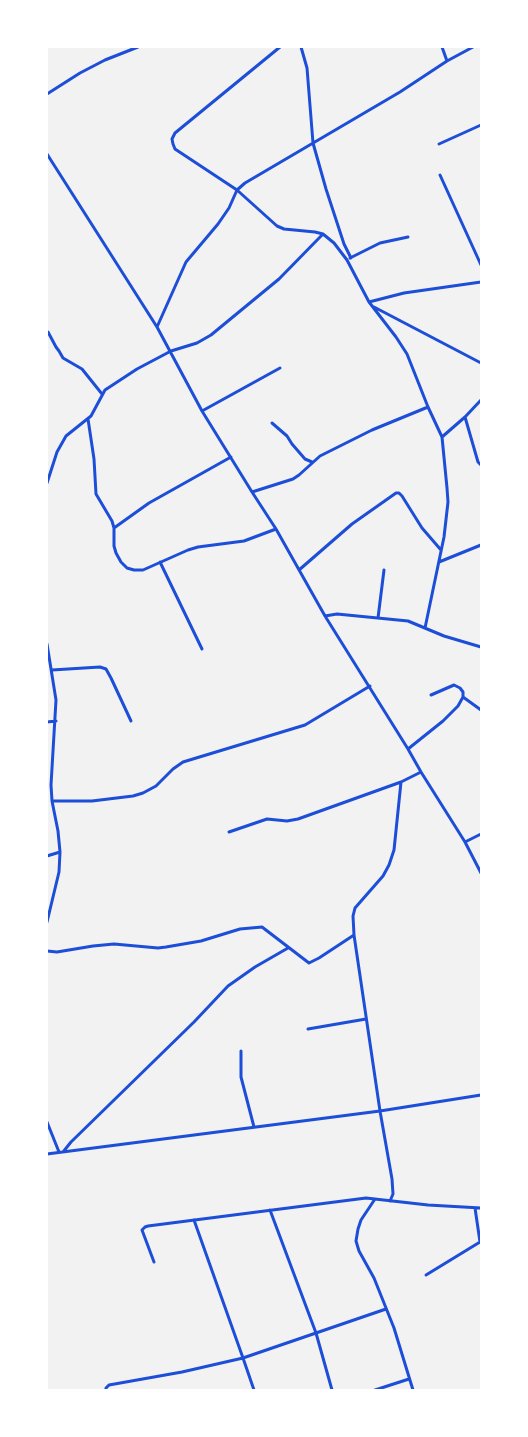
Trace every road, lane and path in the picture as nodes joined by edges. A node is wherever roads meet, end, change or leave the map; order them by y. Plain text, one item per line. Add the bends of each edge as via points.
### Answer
1 (122, 47) edge
2 (138, 47) edge
3 (280, 47) edge
4 (301, 47) edge
5 (442, 47) edge
6 (473, 47) edge
7 (123, 52) junction
8 (447, 60) junction
9 (47, 94) edge
10 (481, 125) edge
11 (313, 143) junction
12 (439, 144) dead end
13 (47, 154) edge
14 (440, 175) dead end
15 (237, 190) junction
16 (323, 234) junction
17 (408, 237) dead end
18 (351, 258) junction
19 (347, 260) junction
20 (481, 265) edge
21 (481, 282) edge
22 (369, 302) junction
23 (372, 306) junction
24 (157, 327) junction
25 (47, 332) edge
26 (171, 352) junction
27 (481, 363) edge
28 (280, 368) dead end
29 (102, 394) junction
30 (481, 400) edge
31 (428, 407) junction
32 (202, 411) junction
33 (465, 417) junction
34 (88, 419) junction
35 (272, 423) dead end
36 (442, 437) junction
37 (231, 458) junction
38 (312, 462) junction
39 (481, 465) edge
40 (47, 483) edge
41 (252, 492) junction
42 (114, 528) junction
43 (276, 529) junction
44 (481, 545) edge
45 (441, 550) junction
46 (160, 562) junction
47 (438, 562) junction
48 (299, 570) junction
49 (384, 570) dead end
50 (325, 616) junction
51 (378, 618) junction
52 (425, 628) junction
53 (47, 644) edge
54 (481, 647) edge
55 (202, 648) dead end
56 (52, 670) junction
57 (370, 686) junction
58 (431, 695) dead end
59 (464, 698) junction
60 (481, 710) edge
61 (56, 721) junction
62 (131, 721) dead end
63 (47, 722) edge
64 (408, 749) junction
65 (421, 772) junction
66 (401, 782) junction
67 (52, 801) junction
68 (229, 832) dead end
69 (481, 834) edge
70 (465, 842) junction
71 (60, 852) junction
72 (47, 856) edge
73 (481, 873) edge
74 (47, 922) edge
75 (354, 935) junction
76 (288, 948) junction
77 (47, 951) edge
78 (366, 1019) junction
79 (308, 1029) dead end
80 (241, 1051) dead end
81 (481, 1095) edge
82 (380, 1111) junction
83 (47, 1122) edge
84 (254, 1127) junction
85 (61, 1152) junction
86 (47, 1154) edge
87 (375, 1199) junction
88 (390, 1201) junction
89 (475, 1208) junction
90 (481, 1208) edge
91 (270, 1210) junction
92 (194, 1220) junction
93 (480, 1243) edge
94 (154, 1262) dead end
95 (426, 1276) dead end
96 (386, 1309) junction
97 (316, 1333) junction
98 (243, 1358) junction
99 (409, 1380) junction
100 (106, 1390) edge
101 (254, 1390) edge
102 (332, 1390) edge
103 (375, 1390) edge
104 (413, 1390) edge

1 - 7 street
2 - 7 street
3 - 15 street via 175,133 172,139 175,149
4 - 11 street via 307,68
5 - 8 street
6 - 8 street
7 - 9 street via 80,73
8 - 11 street via 400,92
10 - 12 street
11 - 15 street
11 - 18 street via 338,226
13 - 24 street
14 - 20 street
15 - 16 street via 277,226
15 - 24 street via 218,224 186,262
16 - 19 street via 339,248
16 - 26 street via 279,279 220,328 197,343
17 - 18 street via 380,243
18 - 19 street
19 - 22 street
21 - 22 street via 404,293
22 - 23 street
23 - 27 street
23 - 31 street via 407,354
24 - 26 street
25 - 29 street via 63,358 82,369
26 - 29 street via 124,376
26 - 32 street
28 - 32 street
29 - 34 street
30 - 33 street
31 - 36 street
31 - 38 street via 352,440
32 - 37 street
33 - 36 street
33 - 39 street
34 - 40 street via 66,436 57,452
34 - 42 street via 96,494
35 - 38 street via 287,436 305,459
36 - 45 street via 448,502
37 - 41 street
37 - 42 street via 158,497
38 - 41 street via 293,479
41 - 43 street
42 - 46 street via 116,553 127,568 143,570
43 - 46 street via 244,541 198,547
43 - 48 street
44 - 47 street
45 - 47 street
45 - 48 street via 422,528 400,493 396,493 352,524
46 - 55 street
47 - 52 street
48 - 50 street
49 - 51 street
50 - 51 street via 337,614
50 - 57 street
51 - 52 street via 408,621
52 - 54 street
53 - 56 street
56 - 61 street
56 - 62 street via 92,667 106,669
57 - 64 street
57 - 67 street via 305,725 183,762 156,786 143,793 92,801
58 - 59 street via 454,685 460,688
59 - 60 street
59 - 64 street via 443,721
61 - 63 street
61 - 67 street
64 - 65 street
65 - 66 street
65 - 70 street
66 - 68 street via 298,819 267,819
66 - 75 street via 394,850 383,876 355,908
67 - 71 street
69 - 70 street
70 - 73 street
71 - 72 street
71 - 74 street via 59,872
75 - 76 street via 309,963
75 - 78 street
76 - 77 street via 262,926 240,929 201,941 158,948 114,944 57,952
76 - 85 street via 228,986
78 - 79 street
78 - 82 street
80 - 84 street via 241,1077
81 - 82 street
82 - 84 street
82 - 88 street via 392,1179
83 - 85 street
84 - 85 street
85 - 86 street
87 - 88 street
87 - 91 street
87 - 96 street via 361,1220 356,1241
88 - 89 street
89 - 90 street
89 - 93 street
91 - 92 street
91 - 97 street
92 - 94 street via 148,1226 142,1230
92 - 98 street
93 - 95 street
96 - 97 street
96 - 99 street
97 - 98 street
97 - 102 street
98 - 100 street via 109,1385
98 - 101 street
99 - 103 street
99 - 104 street

